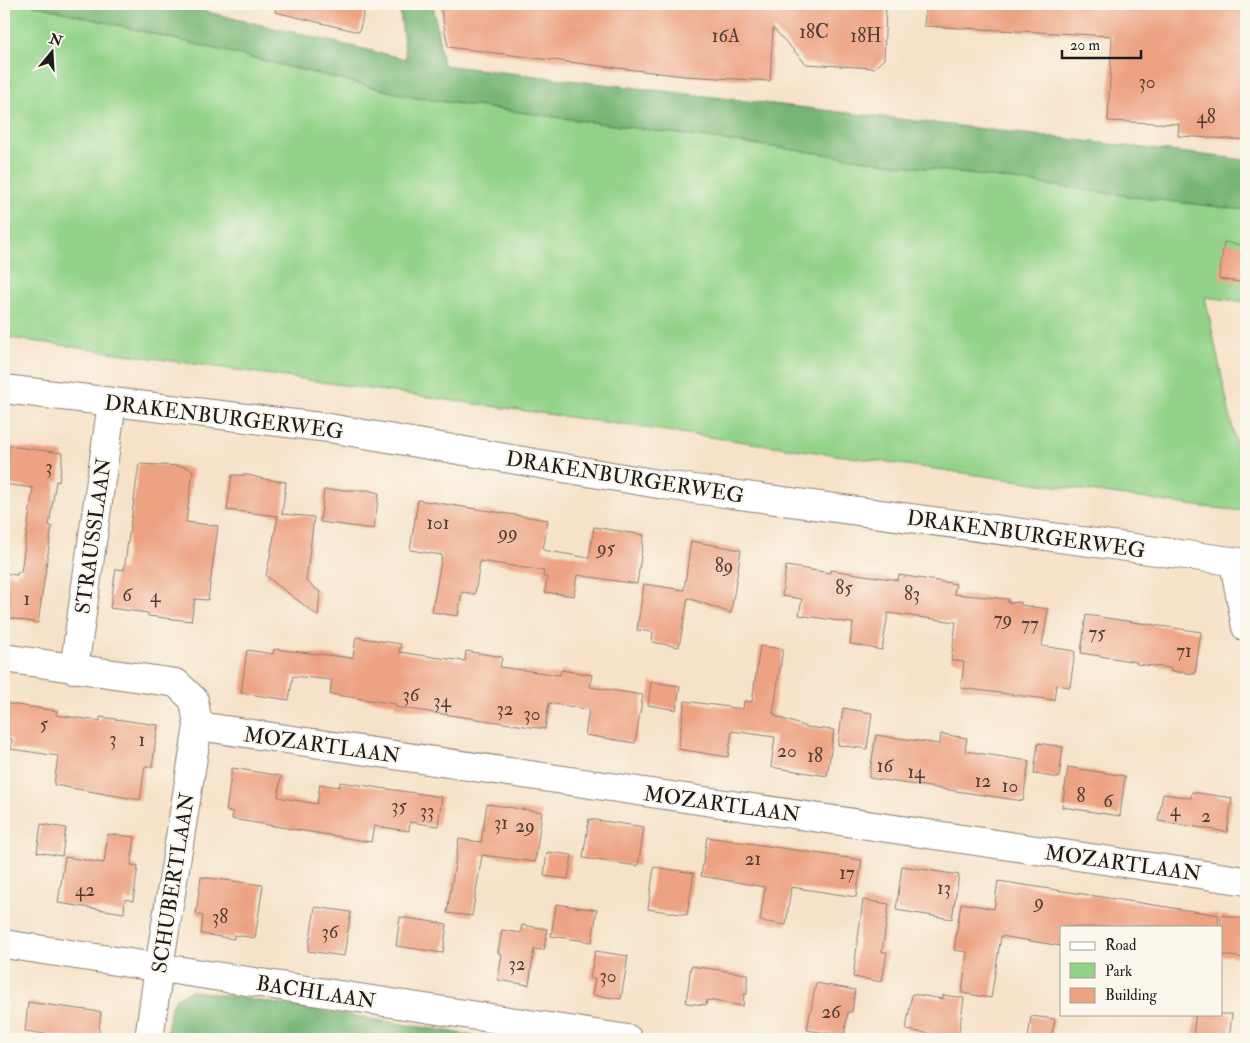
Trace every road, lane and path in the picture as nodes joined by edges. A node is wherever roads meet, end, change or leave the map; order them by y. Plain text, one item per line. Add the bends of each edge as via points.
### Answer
1 (4, 389) edge
2 (112, 403) junction
3 (1240, 563) edge
4 (1246, 627) edge
5 (4, 658) edge
6 (74, 669) junction
7 (198, 726) junction
8 (1246, 881) edge
9 (4, 944) edge
10 (159, 968) junction
11 (149, 1039) edge
12 (628, 1039) edge

1 - 2 street, DRAKENBURGERWEG
2 - 3 street, DRAKENBURGERWEG via 329,428 664,485
2 - 6 street, STRAUSSLAAN
3 - 4 street
5 - 6 street, SCHUBERTLAAN
6 - 7 street, SCHUBERTLAAN via 176,683 194,700
7 - 8 street, MOZARTLAAN
7 - 10 street, SCHUBERTLAAN
9 - 10 street, BACHLAAN
10 - 11 street, SCHUBERTLAAN
10 - 12 street, BACHLAAN

